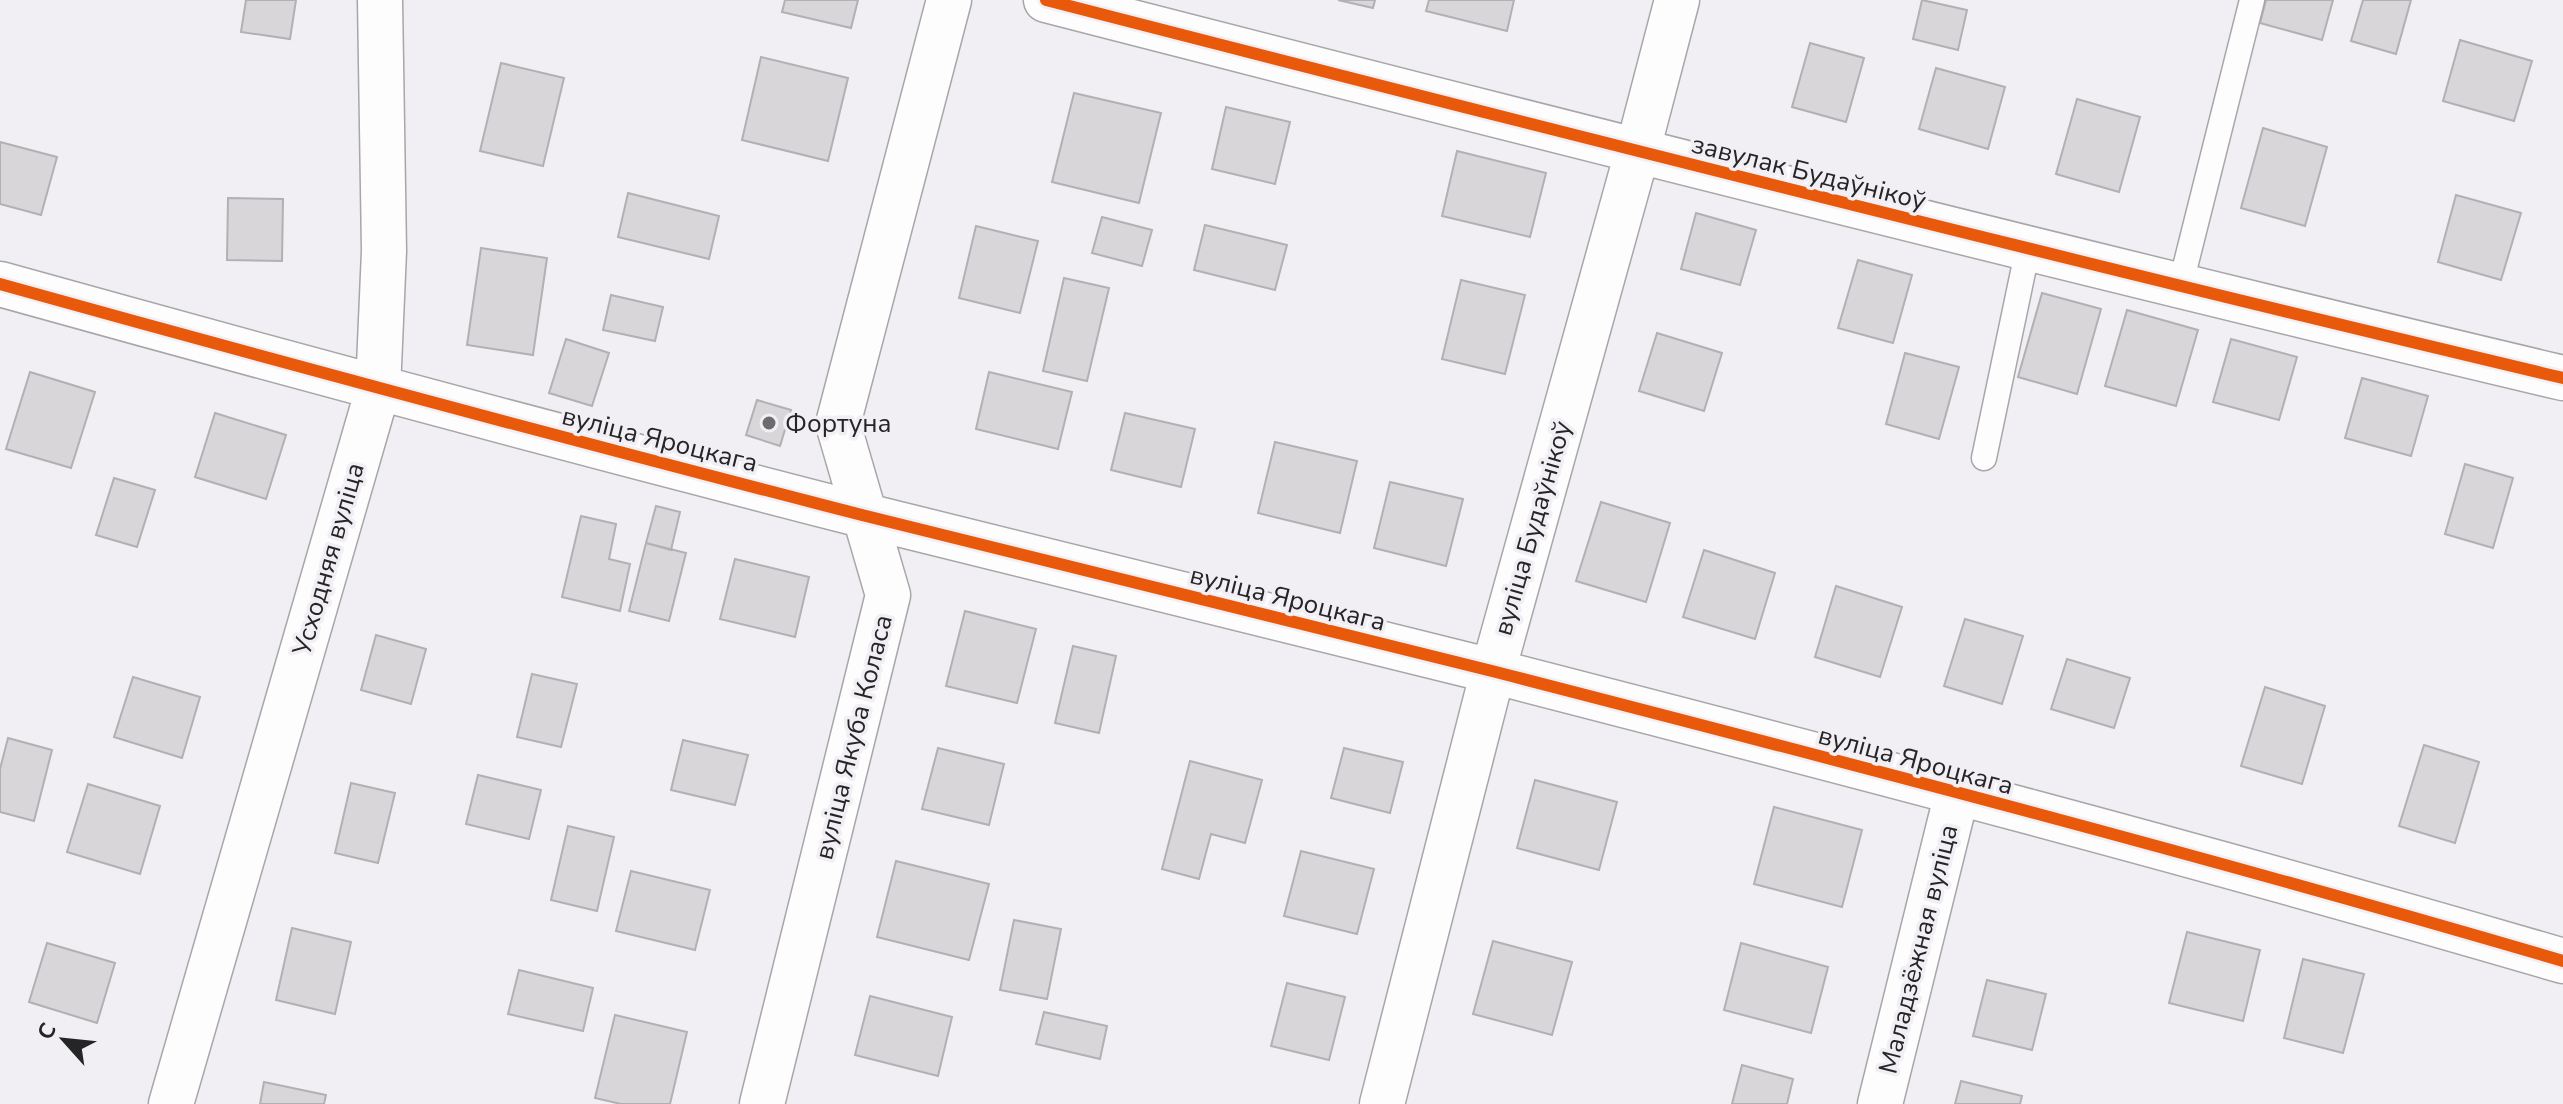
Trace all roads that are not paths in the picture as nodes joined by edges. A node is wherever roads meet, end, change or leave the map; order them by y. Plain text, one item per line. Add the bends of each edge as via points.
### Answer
1 (380, 0) edge
2 (949, 0) edge
3 (1046, 0) edge
4 (1677, 0) edge
5 (2252, 0) edge
6 (1637, 153) junction
7 (2028, 248) junction
8 (0, 284) edge
9 (2180, 287) junction
10 (2563, 378) edge
11 (378, 389) junction
12 (1984, 458) dead end
13 (863, 515) junction
14 (1493, 671) junction
15 (1957, 793) junction
16 (2563, 961) edge
17 (171, 1104) edge
18 (762, 1104) edge
19 (1382, 1104) edge
20 (1880, 1104) edge

1 - 11 street, Усходняя вуліца via 384,251
2 - 13 street, вуліца Якуба Коласа via 838,424
3 - 6 street, завулак Будаўнікоў
4 - 6 street, вуліца Будаўнікоў
5 - 9 lane
6 - 7 street, завулак Будаўнікоў
6 - 14 street, вуліца Будаўнікоў
7 - 9 street, завулак Будаўнікоў
7 - 12 lane
8 - 11 street, вуліца Яроцкага
9 - 10 street, завулак Будаўнікоў
11 - 13 street, вуліца Яроцкага
11 - 17 street, Усходняя вуліца
13 - 14 street, вуліца Яроцкага
13 - 18 street, вуліца Якуба Коласа via 888,595
14 - 15 street, вуліца Яроцкага
14 - 19 street, вуліца Будаўнікоў
15 - 16 street, вуліца Яроцкага
15 - 20 street, Маладзёжная вуліца

